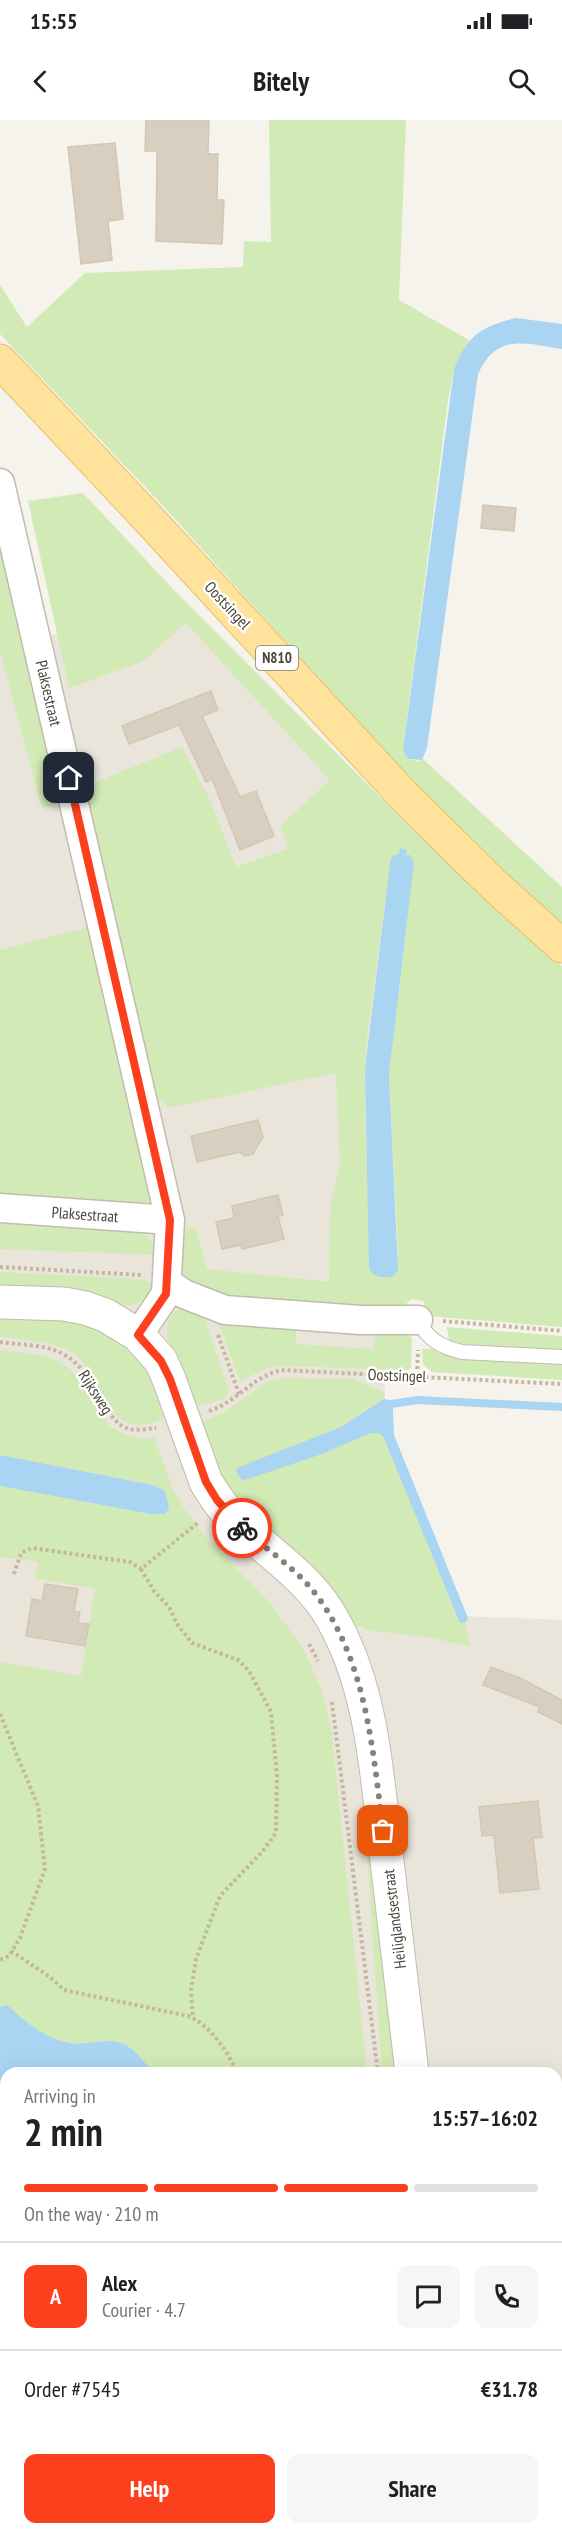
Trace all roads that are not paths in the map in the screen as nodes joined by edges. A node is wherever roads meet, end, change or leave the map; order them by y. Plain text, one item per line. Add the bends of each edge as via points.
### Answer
1 (0, 361) edge
2 (0, 483) edge
3 (562, 946) edge
4 (0, 1208) edge
5 (170, 1220) junction
6 (168, 1283) junction
7 (0, 1302) edge
8 (418, 1320) joint
9 (138, 1335) junction
10 (562, 1357) edge
11 (411, 2067) edge

1 - 3 main road, Oostsingel / N810 via 403,795
2 - 5 street, Plaksestraat
4 - 5 street, Plaksestraat
5 - 6 street, Plaksestraat
6 - 8 street via 207,1305 225,1310
6 - 9 street, Plaksestraat via 166,1294
7 - 9 street via 85,1308
8 - 10 lane via 430,1338 462,1352
9 - 11 street, Heiliglandsestraat via 161,1361 206,1482 217,1500 313,1591 348,1651 374,1754

